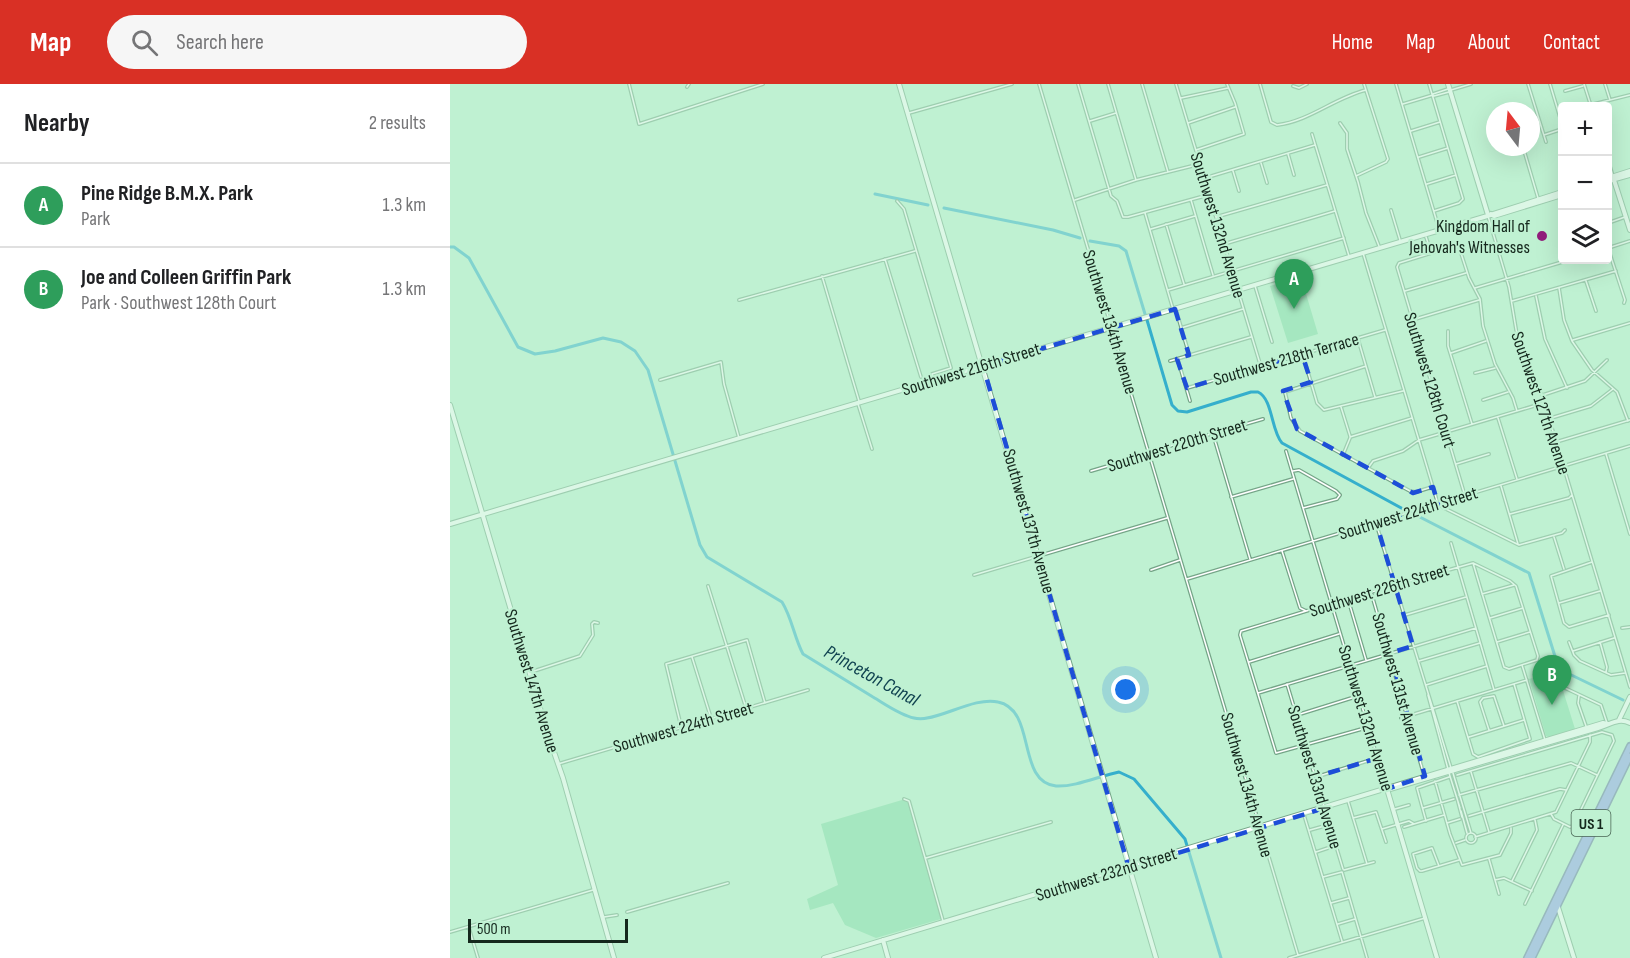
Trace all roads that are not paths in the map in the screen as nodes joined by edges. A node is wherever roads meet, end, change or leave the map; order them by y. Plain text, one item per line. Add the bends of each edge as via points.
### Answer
1 (629, 84) edge
2 (763, 84) edge
3 (900, 84) edge
4 (1012, 84) edge
5 (1039, 84) edge
6 (1078, 84) edge
7 (1108, 84) edge
8 (1142, 84) edge
9 (1176, 84) edge
10 (1227, 84) edge
11 (1260, 84) edge
12 (1307, 84) edge
13 (1364, 84) edge
14 (1396, 84) edge
15 (1429, 84) edge
16 (1471, 84) edge
17 (1528, 84) edge
18 (1550, 84) edge
19 (1605, 84) edge
20 (1584, 85) edge
21 (1293, 86) dead end
22 (1228, 88) junction
23 (1449, 89) edge
24 (1366, 90) junction
25 (1565, 91) dead end
26 (1630, 94) edge
27 (1433, 95) junction
28 (1180, 98) junction
29 (1610, 100) junction
30 (1590, 102) edge
31 (1604, 102) edge
32 (1402, 104) junction
33 (1236, 106) junction
34 (1558, 106) edge
35 (908, 113) junction
36 (1116, 113) junction
37 (1089, 121) junction
38 (1440, 122) junction
39 (1340, 123) dead end
40 (1188, 124) junction
41 (1410, 131) junction
42 (1558, 131) edge
43 (1312, 134) dead end
44 (1544, 135) junction
45 (1546, 142) dead end
46 (1316, 145) junction
47 (1448, 148) junction
48 (1196, 150) junction
49 (1288, 153) junction
50 (1526, 156) edge
51 (1418, 158) junction
52 (1260, 162) junction
53 (1200, 164) junction
54 (1233, 170) junction
55 (1630, 173) edge
56 (1168, 174) junction
57 (1612, 174) edge
58 (1294, 175) dead end
59 (1456, 175) junction
60 (1356, 176) junction
61 (1204, 178) junction
62 (1614, 178) junction
63 (1136, 180) junction
64 (1267, 183) dead end
65 (1328, 184) junction
66 (1426, 184) junction
67 (1110, 190) junction
68 (1239, 191) dead end
69 (1558, 194) edge
70 (1209, 195) junction
71 (1558, 195) edge
72 (1538, 199) junction
73 (1074, 200) junction
74 (1191, 200) junction
75 (897, 201) dead end
76 (1391, 210) dead end
77 (1336, 211) junction
78 (1434, 211) junction
79 (1145, 212) junction
80 (1196, 215) junction
81 (1490, 215) junction
82 (1215, 217) junction
83 (1626, 217) junction
84 (1612, 222) edge
85 (1166, 224) junction
86 (1150, 229) junction
87 (1439, 230) junction
88 (1630, 230) edge
89 (1425, 234) junction
90 (1344, 238) junction
91 (1401, 241) junction
92 (1630, 241) edge
93 (1223, 244) junction
94 (1612, 247) edge
95 (1380, 248) junction
96 (916, 250) junction
97 (1363, 252) junction
98 (1431, 253) junction
99 (1349, 257) junction
100 (885, 259) junction
101 (1612, 260) edge
102 (1558, 263) edge
103 (1231, 271) junction
104 (1616, 271) junction
105 (1467, 273) junction
106 (822, 275) junction
107 (1214, 276) junction
108 (1506, 279) junction
109 (1586, 280) junction
110 (1185, 285) junction
111 (1254, 285) junction
112 (1474, 288) junction
113 (1559, 288) junction
114 (1168, 290) junction
115 (1237, 290) junction
116 (1404, 292) junction
117 (1535, 295) junction
118 (1480, 299) junction
119 (739, 300) dead end
120 (1511, 301) junction
121 (1624, 303) dead end
122 (1174, 309) junction
123 (1243, 309) junction
124 (1596, 311) dead end
125 (1412, 320) junction
126 (1630, 323) edge
127 (1112, 327) junction
128 (1181, 328) junction
129 (1386, 329) junction
130 (1448, 331) dead end
131 (1252, 337) junction
132 (1358, 338) junction
133 (1488, 341) junction
134 (1572, 341) junction
135 (1272, 342) dead end
136 (1450, 353) junction
137 (1302, 354) junction
138 (1189, 355) junction
139 (1178, 359) junction
140 (1607, 360) dead end
141 (1170, 362) dead end
142 (983, 366) junction
143 (1366, 366) junction
144 (1261, 367) junction
145 (1496, 367) junction
146 (1594, 372) junction
147 (1475, 373) dead end
148 (921, 377) dead end
149 (660, 380) dead end
150 (934, 380) junction
151 (1311, 382) junction
152 (1187, 388) junction
153 (1567, 388) junction
154 (1613, 388) junction
155 (1404, 390) junction
156 (1510, 392) junction
157 (1542, 395) junction
158 (1376, 399) junction
159 (1483, 400) dead end
160 (1190, 401) dead end
161 (859, 403) junction
162 (1544, 403) junction
163 (450, 405) edge
164 (1341, 407) junction
165 (1517, 411) junction
166 (1498, 416) junction
167 (1413, 418) junction
168 (1263, 419) dead end
169 (1549, 419) junction
170 (1629, 420) edge
171 (1472, 424) junction
172 (1445, 432) junction
173 (1212, 433) junction
174 (1350, 437) junction
175 (739, 439) junction
176 (1419, 440) junction
177 (1556, 442) junction
178 (1630, 446) edge
179 (872, 450) dead end
180 (1286, 451) dead end
181 (1149, 452) junction
182 (1606, 453) junction
183 (1489, 454) dead end
184 (1343, 455) junction
185 (1455, 464) junction
186 (1564, 466) junction
187 (1368, 468) junction
188 (1091, 471) dead end
189 (1292, 471) junction
190 (1294, 478) junction
191 (1517, 480) junction
192 (1501, 485) junction
193 (1433, 487) junction
194 (1572, 492) junction
195 (1465, 496) junction
196 (1231, 497) junction
197 (1438, 504) junction
198 (1303, 508) junction
199 (483, 514) junction
200 (1510, 514) junction
201 (1168, 518) junction
202 (1376, 522) junction
203 (450, 524) edge
204 (1564, 530) dead end
205 (1630, 534) edge
206 (1553, 536) junction
207 (1313, 541) junction
208 (1450, 543) dead end
209 (1519, 545) junction
210 (1282, 550) junction
211 (1039, 555) junction
212 (1181, 560) junction
213 (1250, 560) junction
214 (1473, 562) junction
215 (1593, 562) junction
216 (1458, 566) junction
217 (1482, 566) junction
218 (1151, 570) dead end
219 (1564, 570) junction
220 (1475, 571) junction
221 (974, 575) dead end
222 (1186, 579) junction
223 (1507, 579) junction
224 (1394, 584) junction
225 (1515, 585) junction
226 (708, 586) dead end
227 (1507, 587) junction
228 (1601, 590) junction
229 (1371, 591) junction
230 (1482, 594) junction
231 (1467, 597) junction
232 (1347, 598) junction
233 (1331, 603) junction
234 (1558, 603) junction
235 (1524, 608) junction
236 (1307, 611) junction
237 (1404, 615) junction
238 (1609, 615) junction
239 (1489, 619) junction
240 (598, 623) dead end
241 (1630, 627) edge
242 (1476, 628) junction
243 (1622, 628) dead end
244 (1531, 632) junction
245 (1341, 634) junction
246 (1615, 638) junction
247 (1497, 642) junction
248 (1569, 642) dead end
249 (1600, 642) junction
250 (1480, 643) junction
251 (727, 646) junction
252 (1413, 646) junction
253 (1572, 651) junction
254 (1390, 653) junction
255 (691, 656) junction
256 (1366, 660) junction
257 (1248, 662) junction
258 (1418, 662) junction
259 (1350, 665) junction
260 (1522, 665) junction
261 (1487, 666) junction
262 (530, 673) junction
263 (1606, 673) junction
264 (1626, 673) junction
265 (1527, 680) junction
266 (1287, 684) junction
267 (1514, 684) junction
268 (1425, 685) junction
269 (1630, 687) edge
270 (1565, 688) dead end
271 (808, 690) dead end
272 (1494, 690) junction
273 (1257, 693) junction
274 (1580, 695) junction
275 (1359, 696) junction
276 (1630, 697) edge
277 (1457, 701) junction
278 (765, 703) junction
279 (1432, 708) junction
280 (746, 709) junction
281 (1296, 715) junction
282 (1407, 716) junction
283 (1401, 718) dead end
284 (711, 719) junction
285 (1524, 720) junction
286 (1619, 720) junction
287 (1630, 723) edge
288 (1608, 724) junction
289 (1504, 726) junction
290 (682, 727) junction
291 (1369, 727) junction
292 (1489, 730) junction
293 (1588, 732) junction
294 (1468, 737) junction
295 (1546, 742) junction
296 (1306, 746) junction
297 (1630, 746) edge
298 (1630, 751) edge
299 (1630, 756) edge
300 (1378, 758) junction
301 (557, 764) junction
302 (1579, 765) junction
303 (1471, 771) junction
304 (1451, 772) junction
305 (1598, 775) junction
306 (1425, 776) junction
307 (1315, 777) junction
308 (1435, 782) junction
309 (1615, 786) junction
310 (1388, 789) junction
311 (1567, 790) junction
312 (1477, 791) junction
313 (1459, 795) junction
314 (904, 799) dead end
315 (1454, 799) dead end
316 (1348, 801) junction
317 (1458, 801) junction
318 (1441, 802) junction
319 (1408, 805) dead end
320 (1324, 808) junction
321 (1422, 808) junction
322 (1394, 809) junction
323 (1462, 811) junction
324 (1483, 812) junction
325 (1551, 814) junction
326 (1304, 815) junction
327 (1445, 815) junction
328 (1469, 816) dead end
329 (1353, 818) junction
330 (1462, 819) junction
331 (1534, 819) junction
332 (1426, 821) junction
333 (1051, 822) dead end
334 (1447, 823) junction
335 (1329, 824) junction
336 (1414, 824) junction
337 (1564, 824) junction
338 (1590, 824) junction
339 (1398, 825) junction
340 (1510, 826) junction
341 (1404, 827) dead end
342 (1260, 828) junction
343 (1382, 830) junction
344 (1309, 831) junction
345 (1489, 832) junction
346 (1471, 833) junction
347 (1467, 834) junction
348 (1475, 837) junction
349 (1466, 840) junction
350 (1386, 842) dead end
351 (1455, 843) junction
352 (1336, 846) junction
353 (1315, 852) junction
354 (1580, 857) junction
355 (926, 858) junction
356 (1488, 859) junction
357 (1460, 860) junction
358 (1374, 862) dead end
359 (1367, 864) junction
360 (1439, 866) junction
361 (1129, 867) junction
362 (1342, 871) junction
363 (1323, 877) junction
364 (1495, 880) junction
365 (1512, 882) junction
366 (728, 883) dead end
367 (594, 890) junction
368 (1532, 891) junction
369 (1499, 894) dead end
370 (1349, 898) junction
371 (1556, 902) junction
372 (1331, 903) junction
373 (1525, 904) dead end
374 (627, 912) dead end
375 (618, 915) dead end
376 (602, 918) junction
377 (1425, 918) junction
378 (1355, 919) junction
379 (944, 922) junction
380 (1337, 924) junction
381 (469, 927) junction
382 (450, 932) edge
383 (1361, 937) junction
384 (883, 940) junction
385 (1342, 942) junction
386 (1298, 956) junction
387 (478, 958) edge
388 (615, 958) edge
389 (824, 958) edge
390 (888, 958) edge
391 (1156, 958) edge
392 (1289, 958) edge
393 (1367, 958) edge
394 (1437, 958) edge
395 (1527, 958) edge
396 (1532, 958) edge
397 (1574, 958) edge

1 - 2 street via 639,124
3 - 35 street, Southwest 137th Avenue
4 - 35 street
5 - 73 street, Southwest 134th Avenue
6 - 37 street
7 - 36 street
8 - 56 street
9 - 28 street, Southwest 132nd Avenue
10 - 22 street
11 - 24 street via 1273,124 1281,125
12 - 21 street
13 - 24 street
14 - 32 street
15 - 27 street
16 - 23 street
17 - 44 street
18 - 34 street
19 - 29 street
20 - 25 street
20 - 30 street
22 - 28 street
22 - 33 street
23 - 27 street
23 - 81 street, Southwest 127th Avenue
24 - 60 street via 1388,160
26 - 29 street
27 - 32 street
27 - 38 street
28 - 40 street, Southwest 132nd Avenue
29 - 31 street
32 - 41 street
33 - 40 street
33 - 48 street via 1243,135
35 - 142 street, Southwest 137th Avenue
36 - 37 street
36 - 63 street
37 - 67 street
38 - 41 street
38 - 47 street
39 - 60 street via 1347,133 1346,147
40 - 48 street, Southwest 132nd Avenue
41 - 51 street
42 - 44 street
43 - 46 street
44 - 45 street
46 - 49 street
46 - 65 street
47 - 51 street
47 - 59 street
48 - 53 street, Southwest 132nd Avenue
49 - 52 street
49 - 58 street
50 - 72 street
51 - 66 street
52 - 54 street
52 - 64 street
53 - 56 street
53 - 61 street, Southwest 132nd Avenue
54 - 61 street
54 - 68 street
55 - 62 street
56 - 63 street
57 - 62 street
59 - 66 street
59 - 78 street via 1463,200
60 - 95 street
61 - 70 street, Southwest 132nd Avenue
62 - 83 street
63 - 67 street
65 - 77 street
65 - 82 street
66 - 78 street
67 - 73 street
67 - 79 street via 1124,217
69 - 72 street, Southwest 216th Street
70 - 74 street
70 - 82 street, Southwest 132nd Avenue
71 - 81 street, Southwest 216th Street
72 - 81 street, Southwest 216th Street
73 - 127 street, Southwest 134th Avenue
74 - 79 street
74 - 80 street
75 - 96 street via 904,209
76 - 91 street
77 - 90 street
77 - 93 street
78 - 87 street
79 - 86 street
80 - 85 street
80 - 107 street
81 - 87 street, Southwest 216th Street
81 - 108 street, Southwest 127th Avenue
82 - 93 street, Southwest 132nd Avenue
83 - 84 street
83 - 88 street
85 - 86 street
85 - 110 street
86 - 114 street
87 - 89 street, Southwest 216th Street
89 - 91 street, Southwest 216th Street
89 - 98 street
90 - 99 street
90 - 103 street
91 - 95 street, Southwest 216th Street
92 - 94 street
93 - 103 street, Southwest 132nd Avenue
95 - 97 street, Southwest 216th Street
96 - 100 street
96 - 150 street via 951,368 932,374
97 - 99 street, Southwest 216th Street
97 - 129 street, Southwest 128th Court
98 - 105 street via 1459,248
98 - 116 street, Southwest 128th Court via 1398,264
99 - 111 street, Southwest 216th Street
100 - 106 street
100 - 148 street
101 - 104 street
102 - 108 street
103 - 107 street
103 - 115 street, Southwest 132nd Avenue
104 - 109 street
104 - 121 street
105 - 112 street
105 - 116 street
106 - 119 street
106 - 161 street
107 - 110 street
108 - 112 street
108 - 120 street, Southwest 127th Avenue
109 - 113 street
109 - 124 street
110 - 114 street
111 - 115 street, Southwest 216th Street
111 - 135 street
112 - 118 street
113 - 117 street
113 - 134 street
114 - 122 street
115 - 122 street, Southwest 216th Street
115 - 123 street, Southwest 132nd Avenue
116 - 125 street, Southwest 128th Court
117 - 120 street
117 - 153 street via 1545,339
118 - 125 street
118 - 133 street
120 - 157 street, Southwest 127th Avenue via 1519,345
122 - 127 street, Southwest 216th Street
122 - 128 street
123 - 128 street
123 - 131 street, Southwest 132nd Avenue
125 - 172 street, Southwest 128th Court
126 - 134 street
127 - 142 street, Southwest 216th Street
127 - 181 street, Southwest 134th Avenue
128 - 138 street
129 - 132 street, Southwest 218th Terrace
129 - 155 street, Southwest 128th Court
130 - 136 street
131 - 138 street
131 - 144 street, Southwest 132nd Avenue
132 - 137 street, Southwest 218th Terrace
132 - 143 street
133 - 136 street
133 - 145 street
134 - 146 street
136 - 171 street
137 - 144 street, Southwest 218th Terrace
137 - 151 street
138 - 139 street
139 - 141 street
139 - 152 street
140 - 146 street
142 - 150 street, Southwest 216th Street
142 - 211 street, Southwest 137th Avenue
143 - 151 street
143 - 158 street
144 - 152 street, Southwest 218th Terrace
145 - 147 street
145 - 156 street
146 - 153 street via 1585,381
146 - 154 street
149 - 175 street via 721,362
150 - 161 street, Southwest 216th Street
151 - 164 street via 1319,407 1328,411
151 - 184 street via 1285,392 1291,418 1297,429
152 - 160 street
153 - 157 street
154 - 169 street via 1591,406
154 - 170 street
155 - 158 street
155 - 167 street, Southwest 128th Court
156 - 159 street
156 - 165 street
157 - 162 street, Southwest 127th Avenue
158 - 164 street
161 - 175 street, Southwest 216th Street
161 - 179 street
162 - 165 street
162 - 169 street, Southwest 127th Avenue
163 - 199 street, Southwest 147th Avenue
164 - 174 street
165 - 166 street
166 - 171 street
166 - 191 street
167 - 174 street
167 - 176 street, Southwest 128th Court
168 - 173 street, Southwest 220th Street
169 - 177 street, Southwest 127th Avenue
170 - 177 street
171 - 172 street
172 - 176 street
172 - 185 street, Southwest 128th Court
173 - 181 street, Southwest 220th Street
173 - 196 street
174 - 184 street
175 - 199 street, Southwest 216th Street
176 - 187 street via 1403,451 1373,461
176 - 193 street, Southwest 128th Court
177 - 186 street, Southwest 127th Avenue
178 - 182 street, Southwest 224th Street
180 - 189 street, Southwest 132nd Avenue
181 - 188 street, Southwest 220th Street
181 - 201 street, Southwest 134th Avenue
182 - 186 street, Southwest 224th Street
182 - 205 street
183 - 185 street
184 - 187 street
185 - 195 street, Southwest 128th Court
186 - 191 street, Southwest 224th Street
186 - 194 street, Southwest 127th Avenue
187 - 193 street via 1413,492
189 - 190 street, Southwest 132nd Avenue
189 - 198 street via 1301,471 1340,495
190 - 196 street
190 - 198 street, Southwest 132nd Avenue
191 - 192 street, Southwest 224th Street
192 - 195 street, Southwest 224th Street
192 - 200 street
193 - 197 street, Southwest 128th Court
194 - 200 street via 1569,498
194 - 215 street, Southwest 127th Avenue
195 - 197 street, Southwest 224th Street
196 - 213 street
197 - 202 street, Southwest 224th Street
197 - 209 street
198 - 207 street, Southwest 132nd Avenue
199 - 203 street, Southwest 216th Street
199 - 262 street, Southwest 147th Avenue
200 - 209 street
201 - 211 street
201 - 212 street, Southwest 134th Avenue
202 - 207 street, Southwest 224th Street
202 - 224 street
204 - 206 street
206 - 209 street
206 - 219 street
207 - 210 street, Southwest 224th Street
207 - 233 street, Southwest 132nd Avenue
208 - 216 street
210 - 213 street, Southwest 224th Street
210 - 236 street via 1299,607
211 - 221 street
211 - 361 street, Southwest 137th Avenue
212 - 218 street
212 - 222 street, Southwest 134th Avenue
213 - 222 street, Southwest 224th Street
214 - 216 street, Southwest 226th Street
214 - 217 street, Southwest 226th Street
214 - 220 street
215 - 219 street
215 - 228 street, Southwest 127th Avenue
216 - 224 street, Southwest 226th Street
216 - 231 street
217 - 220 street
217 - 223 street, Southwest 226th Street
219 - 234 street via 1550,577
220 - 230 street
222 - 342 street, Southwest 134th Avenue
223 - 225 street, Southwest 226th Street
223 - 227 street
224 - 229 street, Southwest 226th Street
224 - 237 street
225 - 227 street
225 - 235 street
226 - 251 street
227 - 230 street
228 - 234 street
228 - 238 street, Southwest 127th Avenue
229 - 232 street, Southwest 226th Street
229 - 254 street, Southwest 131st Avenue
230 - 239 street
231 - 237 street
231 - 242 street
232 - 233 street, Southwest 226th Street
232 - 256 street
233 - 236 street, Southwest 226th Street
233 - 245 street, Southwest 132nd Avenue
234 - 238 street via 1567,627
235 - 239 street
235 - 244 street
236 - 257 street, Southwest 226th Street via 1240,633
237 - 252 street
238 - 246 street, Southwest 127th Avenue
239 - 247 street
240 - 262 street via 592,624 593,635 580,656
241 - 243 street
242 - 250 street
242 - 252 street
244 - 247 street
244 - 260 street via 1538,659
245 - 257 street
245 - 259 street, Southwest 132nd Avenue
246 - 249 street
246 - 264 street, Southwest 127th Avenue
247 - 260 street via 1506,669
248 - 253 street
249 - 253 street
249 - 263 street
250 - 258 street
250 - 261 street
251 - 255 street
251 - 278 street via 747,640
251 - 280 street
252 - 254 street
252 - 258 street
253 - 263 street via 1575,657
254 - 256 street
254 - 282 street, Southwest 131st Avenue
255 - 284 street
255 - 290 street via 666,664
256 - 259 street
257 - 273 street
258 - 268 street
259 - 266 street
259 - 275 street, Southwest 132nd Avenue
260 - 265 street
261 - 268 street
261 - 272 street
262 - 301 street, Southwest 147th Avenue
263 - 264 street
264 - 269 street, Southwest 127th Avenue
265 - 267 street
265 - 295 street
266 - 273 street
266 - 281 street, Southwest 133rd Avenue
267 - 272 street
267 - 285 street
268 - 279 street
270 - 274 street
271 - 278 street, Southwest 224th Street
272 - 277 street
273 - 296 street via 1276,753
274 - 288 street via 1602,707
274 - 293 street via 1578,703
275 - 281 street
275 - 291 street, Southwest 132nd Avenue
276 - 286 street
277 - 279 street
277 - 294 street
278 - 280 street, Southwest 224th Street
279 - 282 street
279 - 304 street
280 - 284 street, Southwest 224th Street
281 - 296 street, Southwest 133rd Avenue
282 - 283 street
282 - 306 street, Southwest 131st Avenue
284 - 290 street, Southwest 224th Street
285 - 289 street
285 - 294 street via 1529,740 1475,756
286 - 287 street
286 - 288 street, Southwest 232nd Street
288 - 293 street, Southwest 232nd Street
289 - 292 street
289 - 292 street via 1491,696 1481,700
290 - 301 street, Southwest 224th Street
291 - 296 street
291 - 300 street, Southwest 132nd Avenue
292 - 294 street
293 - 295 street, Southwest 232nd Street
293 - 302 street via 1590,742
293 - 303 street
293 - 305 street via 1604,731 1614,737
295 - 304 street, Southwest 232nd Street
296 - 307 street, Southwest 133rd Avenue
297 - 338 highway, US 1
298 - 309 highway
299 - 309 highway, US 1
300 - 307 street
300 - 310 street, Southwest 132nd Avenue
301 - 367 street, Southwest 147th Avenue
302 - 305 street
302 - 311 street
302 - 312 street via 1571,763
303 - 304 street
303 - 312 street
304 - 306 street, Southwest 232nd Street
304 - 308 street
304 - 310 street, Southwest 232nd Street
304 - 313 street
304 - 317 street
305 - 337 street via 1572,827
306 - 310 street, Southwest 232nd Street
307 - 320 street, Southwest 133rd Avenue
308 - 318 street
308 - 321 street via 1417,788
309 - 354 highway, US 1
310 - 316 street, Southwest 232nd Street
310 - 322 street, Southwest 132nd Avenue
311 - 324 street
311 - 325 street
312 - 313 street
312 - 324 street
313 - 323 street
314 - 355 street via 909,801
315 - 318 street
316 - 320 street, Southwest 232nd Street
316 - 329 street
317 - 323 street
317 - 330 street
318 - 321 street
318 - 327 street
319 - 322 street
320 - 326 street, Southwest 232nd Street
320 - 335 street, Southwest 133rd Avenue
321 - 332 street
322 - 339 street, Southwest 132nd Avenue
323 - 330 street
323 - 346 street
324 - 328 street
324 - 345 street
325 - 331 street
325 - 337 street
326 - 342 street, Southwest 232nd Street
326 - 344 street
327 - 332 street
327 - 334 street
329 - 343 street via 1376,812
329 - 359 street
330 - 334 street
330 - 347 street
331 - 340 street
331 - 365 street via 1537,830
332 - 336 street
333 - 355 street
334 - 351 street
335 - 344 street
335 - 352 street, Southwest 133rd Avenue
336 - 339 street via 1410,821
336 - 341 street
337 - 368 street
338 - 354 highway
338 - 371 highway, US 1
339 - 343 street
339 - 377 street, Southwest 132nd Avenue
340 - 345 street
340 - 356 street via 1511,833 1500,855
342 - 361 street, Southwest 232nd Street
342 - 386 street, Southwest 134th Avenue
343 - 350 street
344 - 353 street
345 - 348 street
346 - 347 street
346 - 348 street
347 - 349 street
348 - 349 street via 1473,843
349 - 351 street
351 - 357 street
352 - 353 street
352 - 362 street, Southwest 133rd Avenue
353 - 363 street
354 - 371 highway, US 1
355 - 379 street
356 - 357 street via 1464,866
356 - 364 street
357 - 360 street
358 - 359 street
359 - 362 street
360 - 360 street via 1433,848 1413,855 1418,870
361 - 379 street, Southwest 232nd Street
361 - 391 street, Southwest 137th Avenue
362 - 363 street
362 - 370 street, Southwest 133rd Avenue
363 - 372 street
364 - 365 street
364 - 369 street
365 - 368 street
366 - 374 street
367 - 376 street, Southwest 147th Avenue
367 - 381 street
368 - 373 street
370 - 372 street
370 - 378 street, Southwest 133rd Avenue
371 - 395 highway, US 1
371 - 396 highway, US 1
371 - 397 street
372 - 380 street
375 - 376 street
376 - 388 street, Southwest 147th Avenue
377 - 383 street
377 - 394 street, Southwest 132nd Avenue
378 - 380 street
378 - 383 street, Southwest 133rd Avenue
379 - 384 street, Southwest 232nd Street
380 - 385 street
381 - 382 street
381 - 387 street
383 - 385 street
383 - 393 street
384 - 389 street, Southwest 232nd Street
384 - 390 street
385 - 386 street
386 - 392 street

